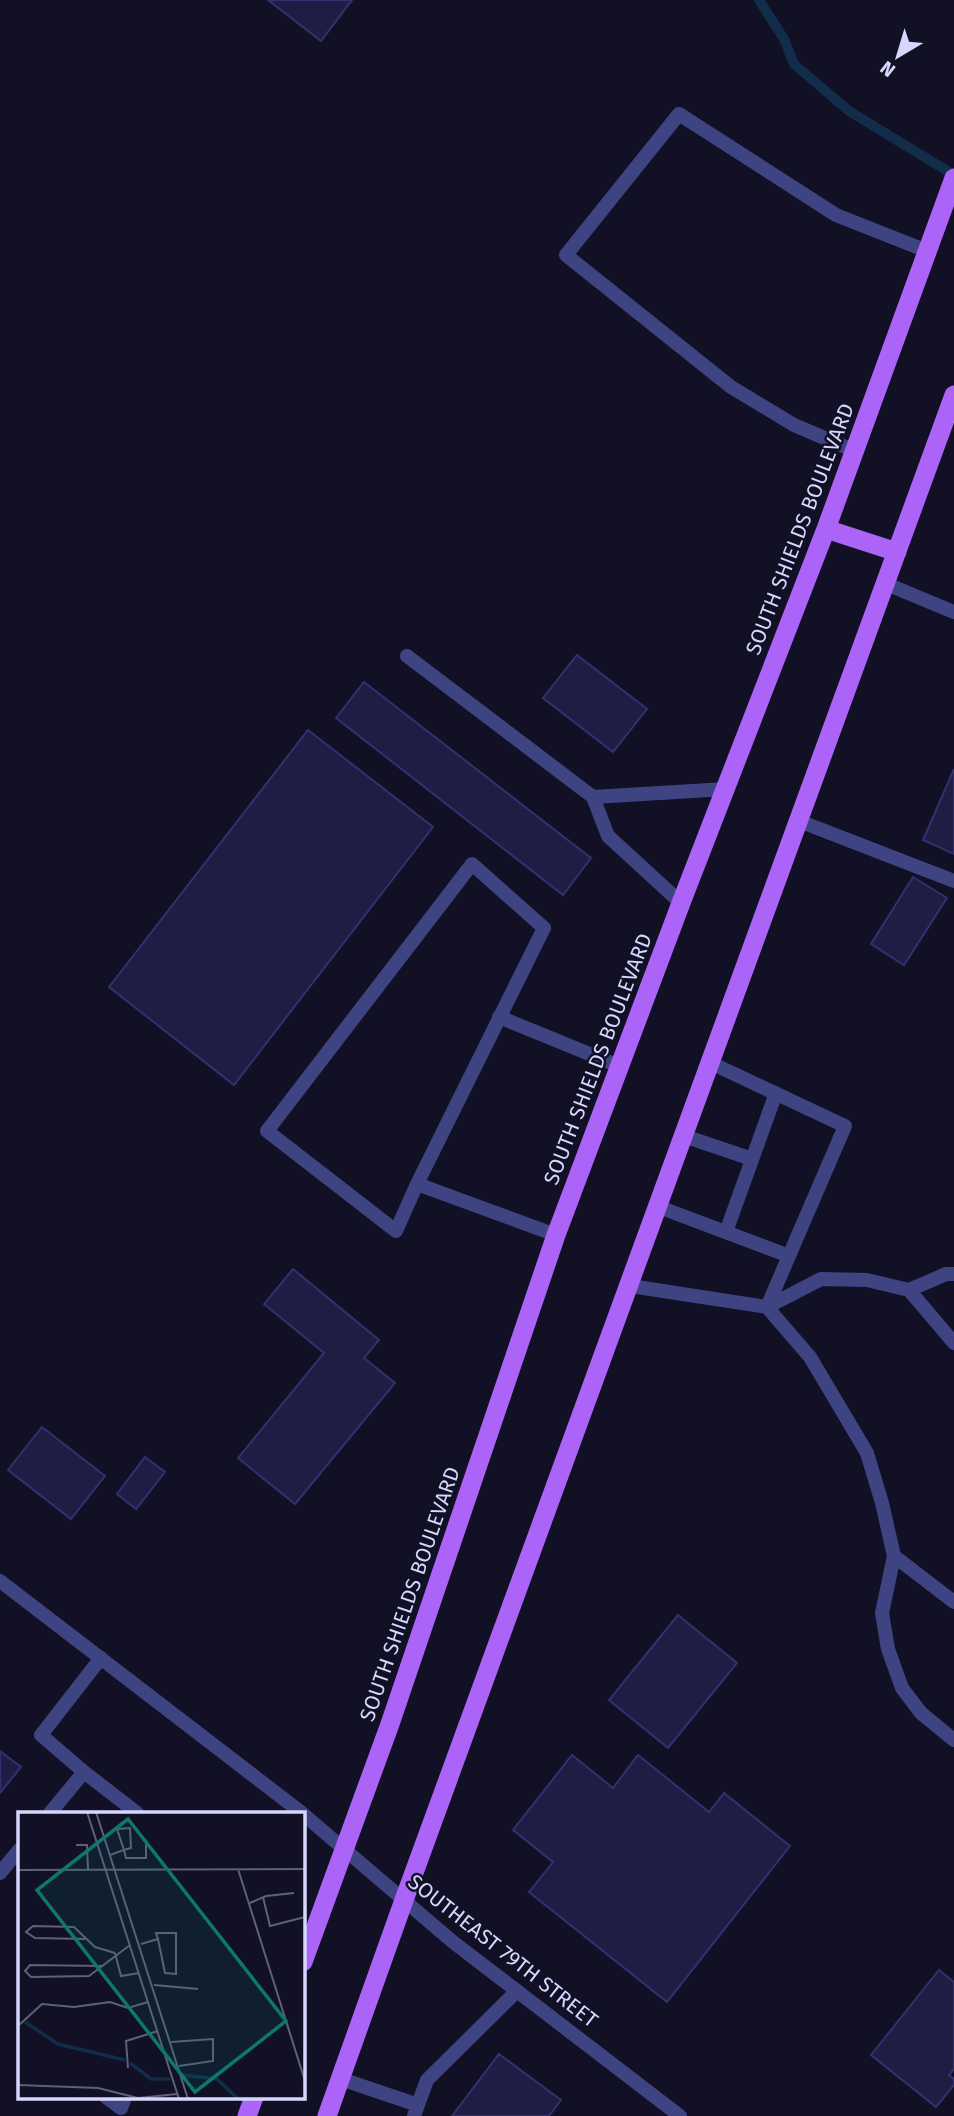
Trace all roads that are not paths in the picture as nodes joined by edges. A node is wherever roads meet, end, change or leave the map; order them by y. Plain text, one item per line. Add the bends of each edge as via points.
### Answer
1 (954, 178) edge
2 (927, 251) junction
3 (954, 395) edge
4 (855, 451) junction
5 (826, 529) junction
6 (897, 552) junction
7 (884, 583) junction
8 (954, 612) edge
9 (407, 656) dead end
10 (726, 789) junction
11 (593, 797) junction
12 (799, 821) junction
13 (954, 881) edge
14 (681, 903) junction
15 (499, 1017) junction
16 (711, 1063) junction
17 (619, 1066) junction
18 (776, 1093) junction
19 (684, 1136) junction
20 (752, 1159) junction
21 (417, 1184) junction
22 (659, 1207) junction
23 (726, 1232) junction
24 (556, 1235) junction
25 (789, 1256) junction
26 (954, 1274) edge
27 (630, 1286) junction
28 (909, 1290) junction
29 (767, 1307) junction
30 (954, 1343) edge
31 (894, 1556) junction
32 (0, 1581) edge
33 (954, 1602) edge
34 (101, 1658) junction
35 (954, 1740) edge
36 (84, 1772) junction
37 (51, 1812) edge
38 (136, 1812) edge
39 (299, 1812) edge
40 (304, 1816) edge
41 (344, 1849) junction
42 (18, 1851) edge
43 (0, 1873) edge
44 (404, 1900) junction
45 (304, 1959) edge
46 (517, 1991) junction
47 (341, 2078) junction
48 (107, 2098) edge
49 (125, 2098) edge
50 (254, 2098) edge
51 (416, 2110) edge
52 (247, 2116) edge
53 (327, 2116) edge
54 (680, 2116) edge

1 - 2 main road, SOUTH SHIELDS BOULEVARD
2 - 4 main road, SOUTH SHIELDS BOULEVARD
2 - 4 street via 836,215 680,114 566,255 731,387 794,425
3 - 6 main road
4 - 5 main road, SOUTH SHIELDS BOULEVARD
5 - 6 main road
5 - 10 main road, SOUTH SHIELDS BOULEVARD
6 - 7 main road
7 - 8 street
7 - 12 main road
9 - 11 street
10 - 11 street
10 - 14 main road, SOUTH SHIELDS BOULEVARD
11 - 14 street via 608,836
12 - 13 street
12 - 16 main road
14 - 17 main road, SOUTH SHIELDS BOULEVARD
15 - 17 street
15 - 21 street
15 - 21 street via 544,928 472,864 267,1131 396,1231
16 - 18 street
16 - 19 main road
17 - 24 main road, SOUTH SHIELDS BOULEVARD
18 - 20 street
18 - 25 street via 845,1126
19 - 20 street
19 - 22 main road
20 - 23 street
21 - 24 street
22 - 23 street
22 - 27 main road
23 - 25 street
24 - 41 main road, SOUTH SHIELDS BOULEVARD
25 - 29 street
26 - 28 street
27 - 29 street
27 - 44 main road
28 - 29 street via 867,1280 821,1279
28 - 30 street
29 - 31 street via 810,1357 867,1452
31 - 33 street
31 - 35 street via 882,1613 888,1649 902,1688 921,1713
32 - 34 street, SOUTHEAST 79TH STREET
34 - 36 street via 41,1735
34 - 39 street, SOUTHEAST 79TH STREET
36 - 37 street
36 - 38 street
40 - 41 street, SOUTHEAST 79TH STREET
41 - 44 street, SOUTHEAST 79TH STREET
41 - 45 main road, SOUTH SHIELDS BOULEVARD
42 - 43 street
44 - 46 street, SOUTHEAST 79TH STREET
44 - 47 main road
46 - 51 street via 428,2080
46 - 54 street, SOUTHEAST 79TH STREET
47 - 51 street
47 - 53 main road
48 - 49 street via 121,2108
50 - 52 main road

